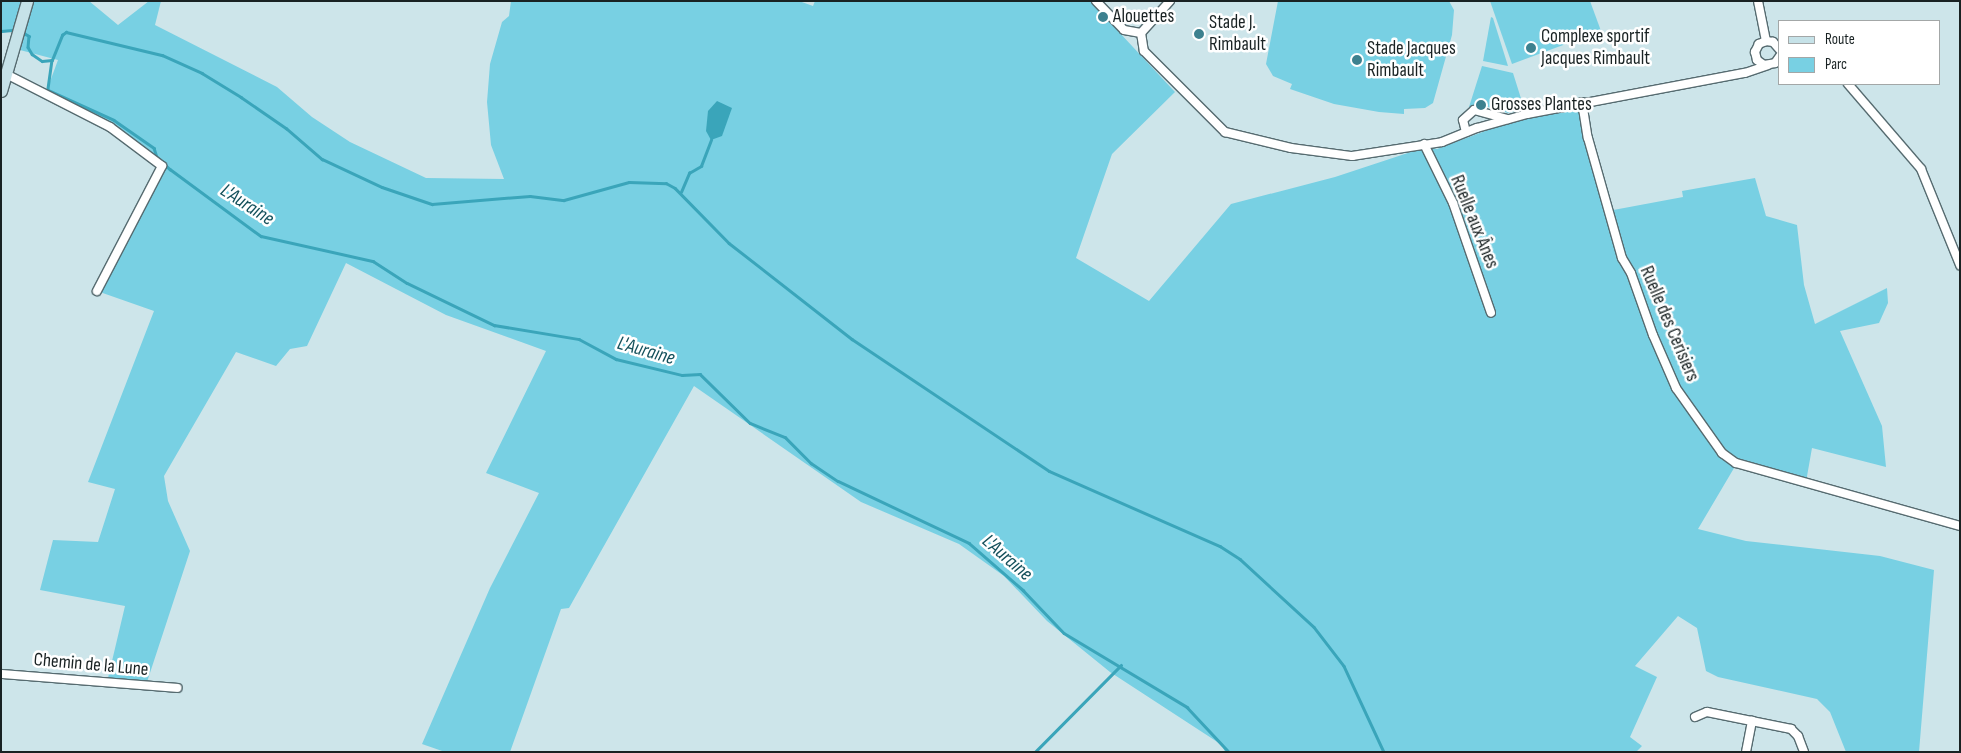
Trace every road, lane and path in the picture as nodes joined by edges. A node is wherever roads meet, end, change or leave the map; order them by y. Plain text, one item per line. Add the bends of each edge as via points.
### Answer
1 (27, 1) edge
2 (1096, 1) edge
3 (1170, 1) edge
4 (1758, 1) edge
5 (1141, 33) junction
6 (1766, 41) junction
7 (1778, 48) edge
8 (1778, 58) edge
9 (1757, 60) junction
10 (1768, 65) junction
11 (1745, 73) junction
12 (6, 74) junction
13 (1849, 85) edge
14 (1, 91) edge
15 (1582, 102) junction
16 (1508, 119) junction
17 (1466, 132) junction
18 (1424, 144) junction
19 (1960, 265) edge
20 (97, 291) dead end
21 (1491, 313) dead end
22 (1960, 526) edge
23 (1, 674) edge
24 (177, 688) dead end
25 (1695, 717) dead end
26 (1752, 721) junction
27 (1746, 752) edge
28 (1804, 752) edge

1 - 12 main road
2 - 5 street via 1124,30
3 - 5 street
4 - 6 street
5 - 18 street via 1144,51 1211,122 1225,132 1282,146 1352,156 1388,153
6 - 7 street via 1773,42
6 - 9 street via 1756,48
8 - 10 street
9 - 10 street
9 - 11 street
10 - 11 street
11 - 15 street
12 - 14 main road
12 - 20 street via 110,128 162,166
13 - 19 street via 1921,169
15 - 16 street
15 - 22 street, Ruelle des Cerisiers via 1588,138 1622,258 1631,273 1652,334 1676,388 1722,453 1736,463
16 - 17 street
16 - 17 street via 1474,110 1463,120
17 - 18 street via 1442,142
18 - 21 street, Ruelle aux Ânes via 1453,203
23 - 24 street, Chemin de la Lune
25 - 26 street via 1707,712
26 - 27 street
26 - 28 street via 1791,729 1798,736

